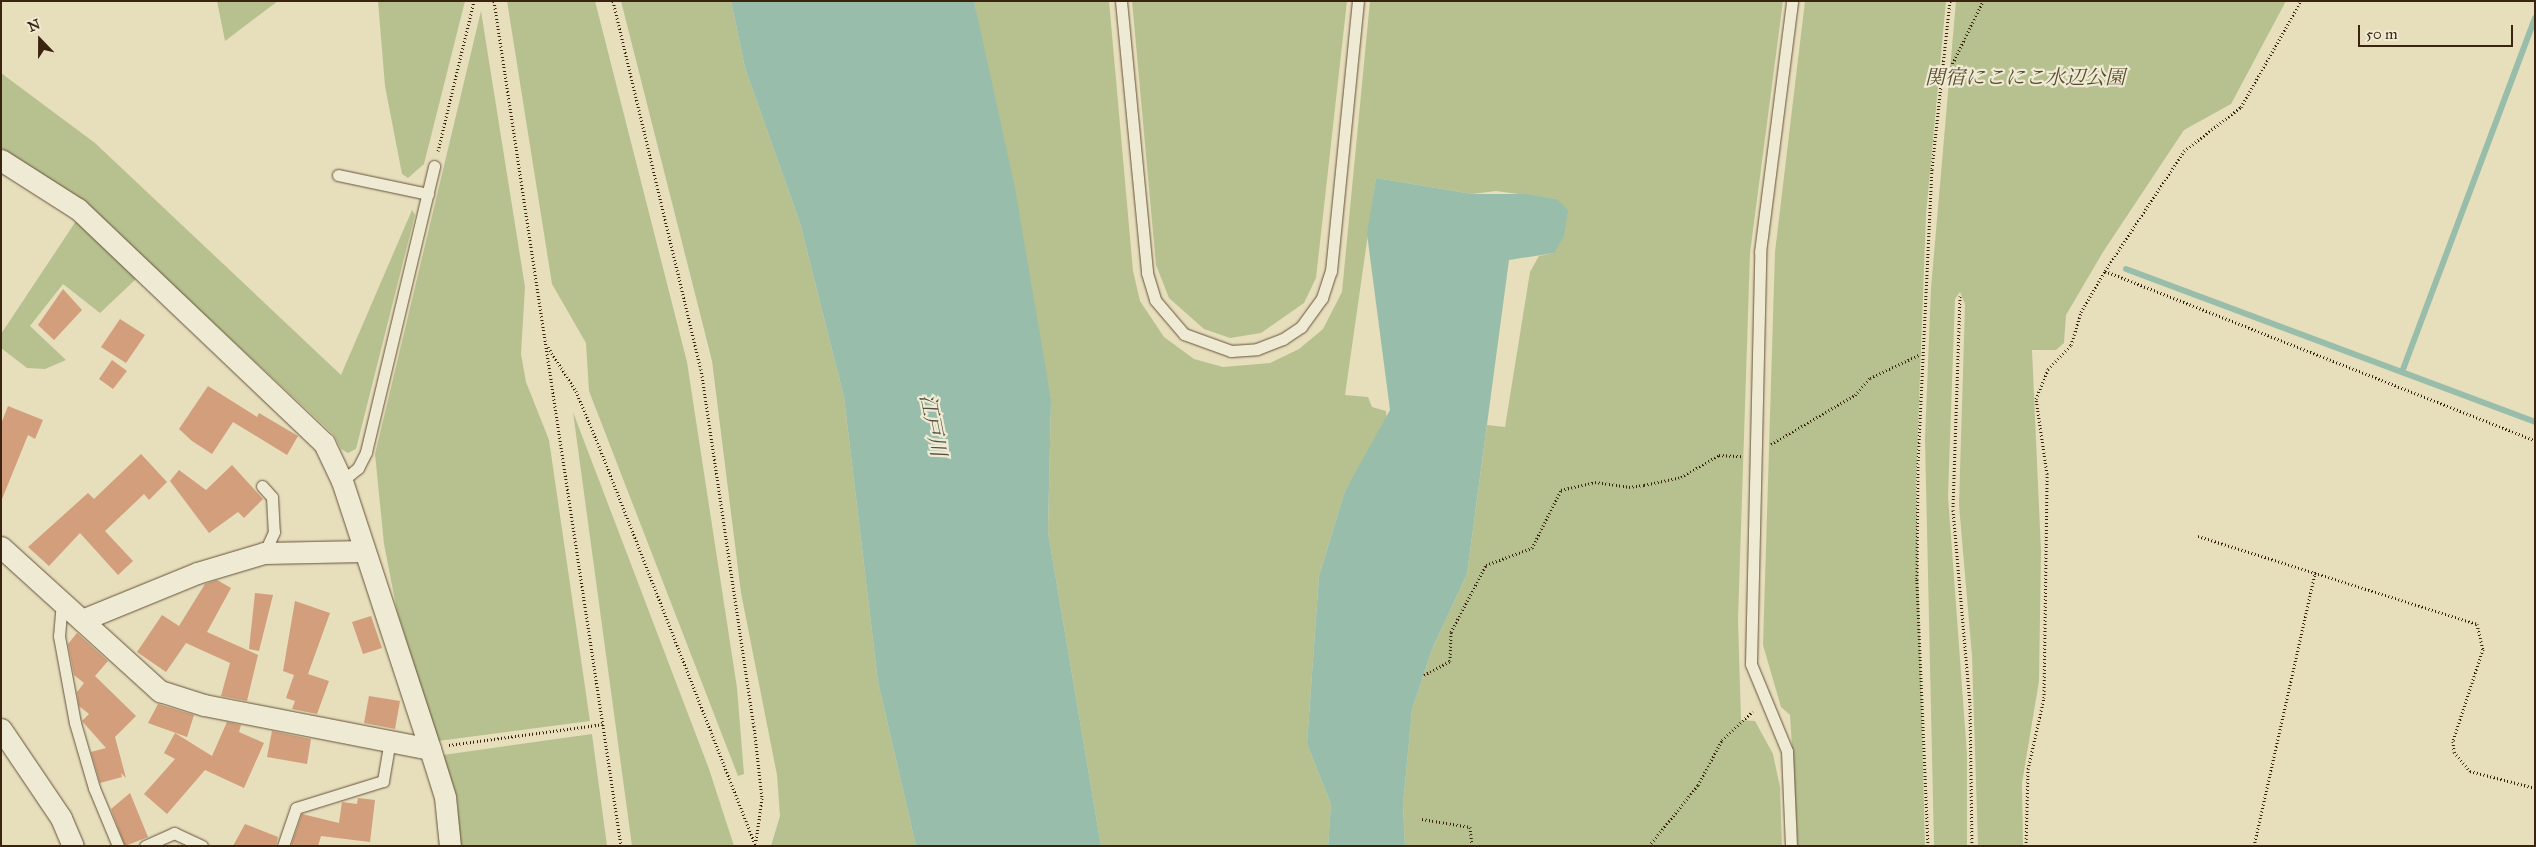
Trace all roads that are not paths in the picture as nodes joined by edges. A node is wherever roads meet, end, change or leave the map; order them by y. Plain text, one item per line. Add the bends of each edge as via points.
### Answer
1 (1121, 1) edge
2 (1358, 1) edge
3 (1792, 1) edge
4 (1, 160) edge
5 (434, 166) road end
6 (338, 175) dead end
7 (428, 194) junction
8 (342, 481) junction
9 (262, 486) dead end
10 (1, 547) edge
11 (364, 551) junction
12 (264, 553) junction
13 (62, 600) junction
14 (82, 620) junction
15 (1, 729) edge
16 (390, 740) junction
17 (437, 748) junction
18 (73, 846) edge
19 (118, 846) edge
20 (145, 846) edge
21 (202, 846) edge
22 (283, 846) edge
23 (450, 846) edge
24 (1791, 846) edge

1 - 2 lane via 1147,273 1155,300 1184,334 1231,351 1257,349 1283,339 1301,327 1322,298 1331,271
3 - 24 lane via 1760,252 1751,664 1788,751
4 - 8 street via 78,209 311,427 332,455
5 - 7 lane
6 - 7 lane
7 - 8 lane via 366,452 358,468
8 - 11 street
9 - 12 lane via 272,497 274,532
10 - 13 street
11 - 12 street
11 - 17 street
12 - 14 street via 197,573
13 - 14 street
13 - 19 lane via 59,636 75,724 94,788
14 - 16 street via 160,691 251,715
15 - 18 street via 61,818
16 - 17 street
16 - 22 lane via 383,781 296,808
17 - 23 street
20 - 21 lane via 174,833

